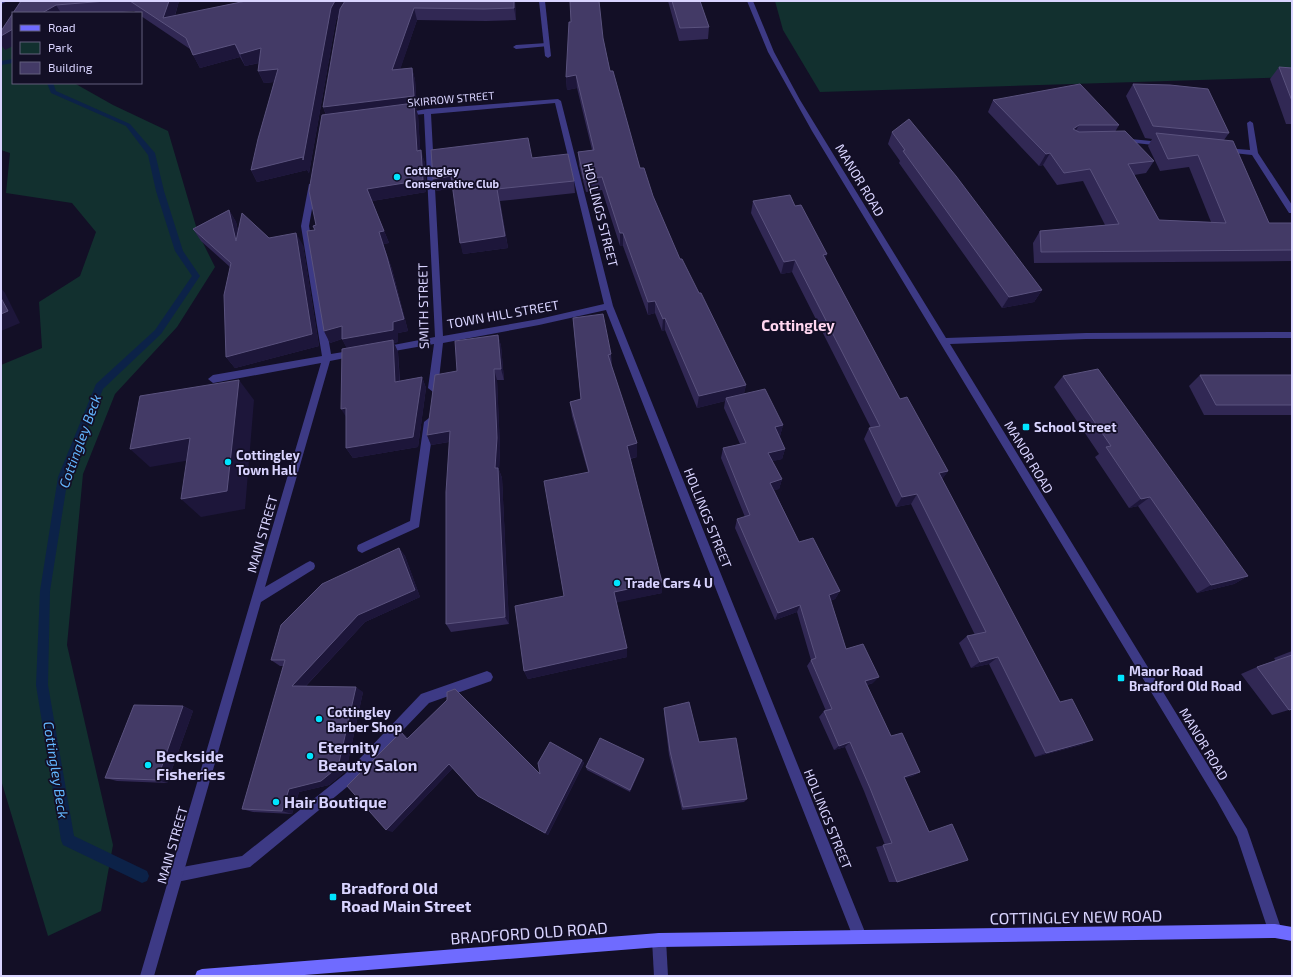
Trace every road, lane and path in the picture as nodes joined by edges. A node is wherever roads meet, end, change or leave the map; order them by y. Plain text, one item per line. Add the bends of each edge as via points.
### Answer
1 (5, 1) edge
2 (542, 1) edge
3 (750, 1) edge
4 (1, 2) edge
5 (547, 45) junction
6 (516, 48) dead end
7 (548, 56) dead end
8 (558, 101) joint
9 (428, 111) junction
10 (397, 115) edge
11 (1250, 123) dead end
12 (1115, 140) edge
13 (1168, 144) edge
14 (1215, 149) edge
15 (1254, 153) junction
16 (314, 175) edge
17 (1292, 212) edge
18 (609, 306) junction
19 (1292, 335) edge
20 (439, 338) junction
21 (943, 341) junction
22 (377, 350) edge
23 (363, 352) edge
24 (327, 357) junction
25 (213, 379) dead end
26 (431, 400) edge
27 (429, 416) edge
28 (362, 548) dead end
29 (310, 566) dead end
30 (258, 598) junction
31 (487, 677) dead end
32 (177, 874) junction
33 (1275, 931) junction
34 (1292, 934) edge
35 (860, 937) junction
36 (659, 940) junction
37 (147, 976) edge
38 (202, 976) edge
39 (661, 976) edge

1 - 4 street
2 - 5 street
3 - 21 street, MANOR ROAD via 777,66
5 - 6 street
5 - 7 street
8 - 9 street, SKIRROW STREET
8 - 18 street, HOLLINGS STREET
9 - 10 street, SKIRROW STREET
9 - 20 street, SMITH STREET
11 - 15 street
12 - 13 street
14 - 15 street
15 - 17 street
16 - 24 street, MAIN STREET via 305,226
18 - 20 street, TOWN HILL STREET via 539,322
18 - 35 street, HOLLINGS STREET
19 - 21 street via 1086,336
20 - 22 street, TOWN HILL STREET
20 - 26 street, SMITH STREET
21 - 33 street, MANOR ROAD via 1242,834
23 - 24 street
24 - 25 street
24 - 30 street, MAIN STREET
27 - 28 street via 415,524
29 - 30 street
30 - 32 street, MAIN STREET
31 - 32 street via 425,698 349,778 245,862
32 - 37 street, MAIN STREET
33 - 34 main road, COTTINGLEY NEW ROAD
33 - 35 main road, COTTINGLEY NEW ROAD
35 - 36 main road, BRADFORD OLD ROAD
36 - 38 main road, BRADFORD OLD ROAD
36 - 39 street

